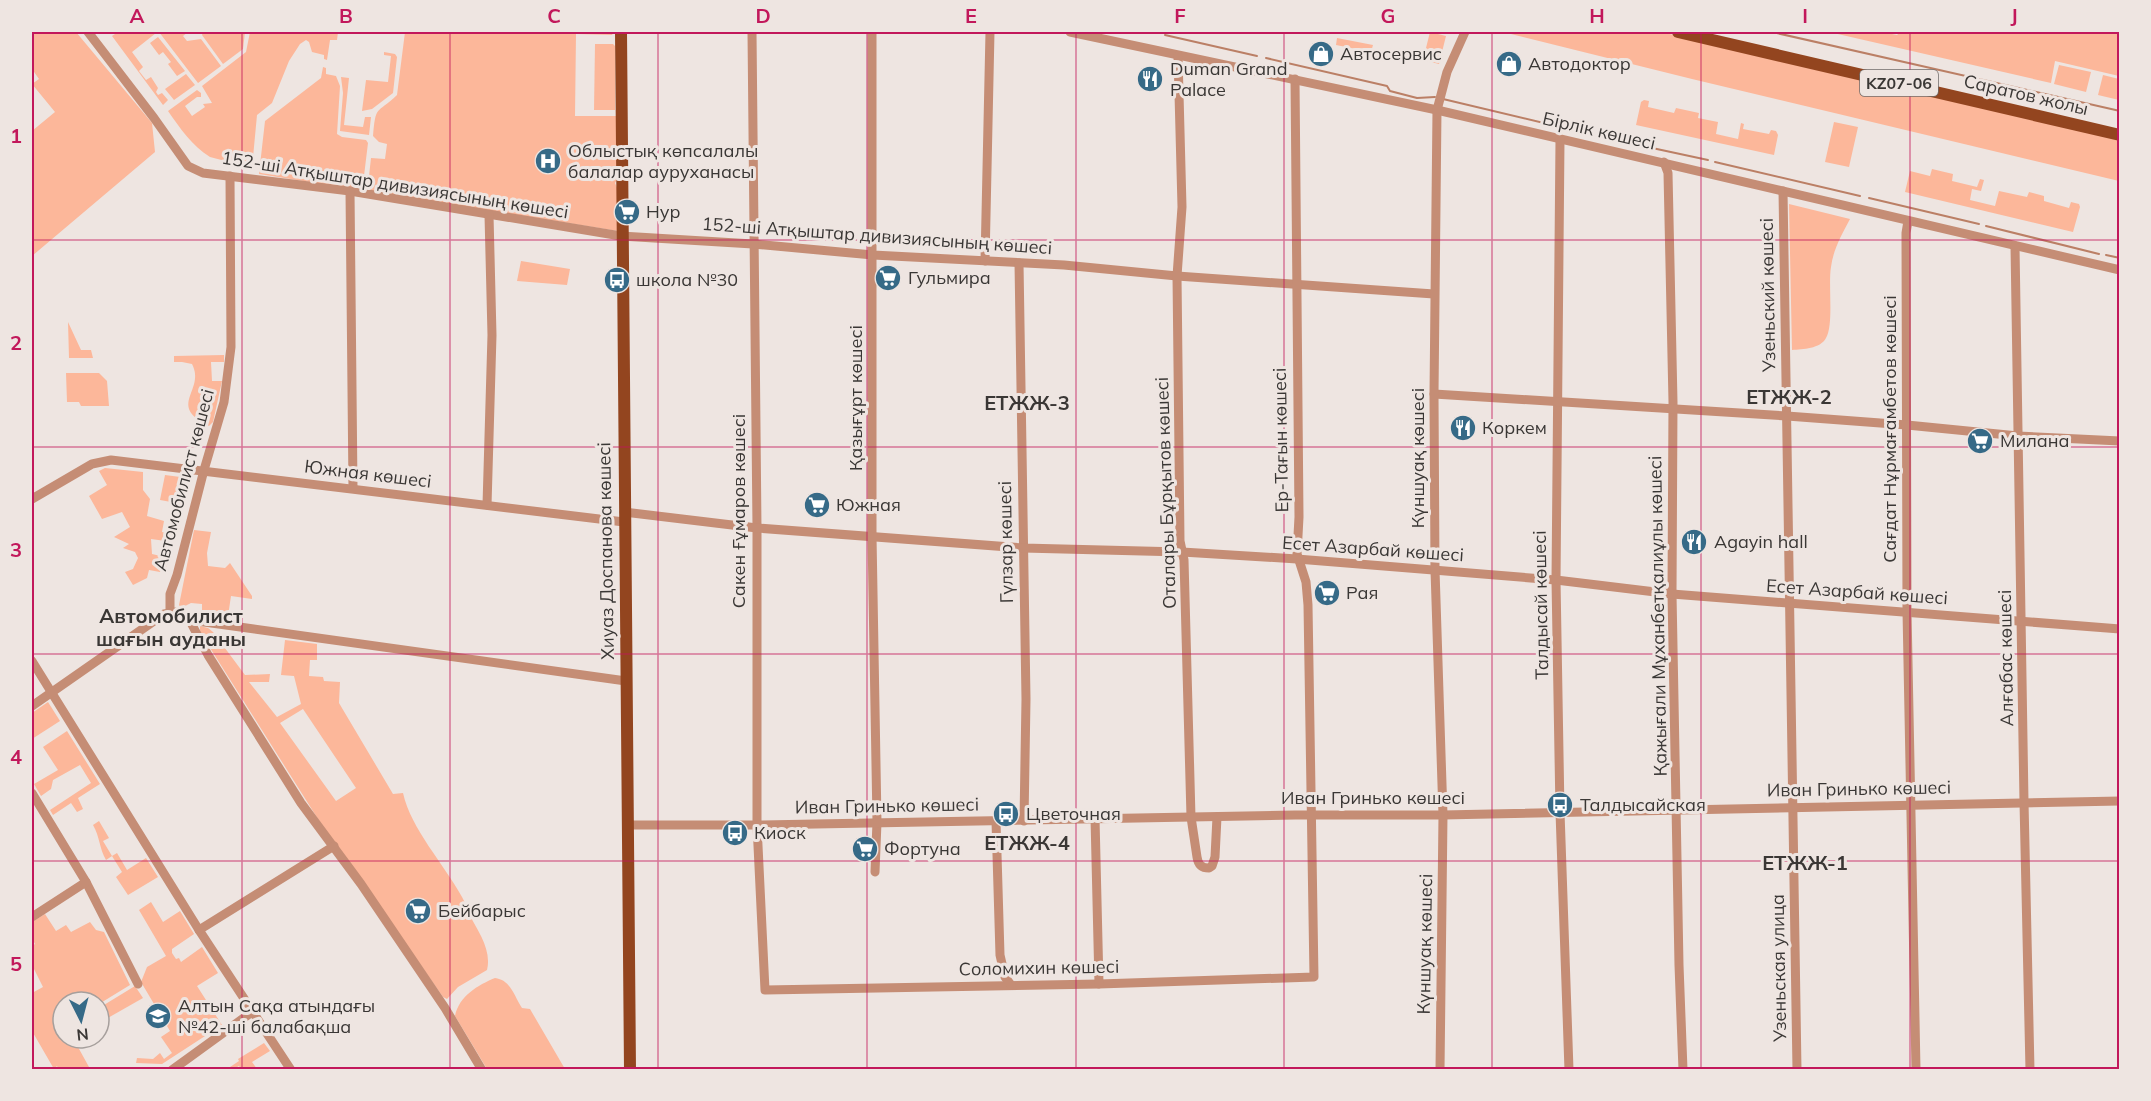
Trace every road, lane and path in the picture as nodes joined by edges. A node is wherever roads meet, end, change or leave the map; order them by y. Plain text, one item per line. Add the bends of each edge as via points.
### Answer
1 (88, 32) edge
2 (621, 32) edge
3 (752, 32) edge
4 (872, 32) edge
5 (990, 32) edge
6 (1070, 32) edge
7 (1465, 32) edge
8 (1678, 32) edge
9 (1706, 32) edge
10 (1178, 56) junction
11 (1295, 79) junction
12 (1437, 110) junction
13 (2120, 129) edge
14 (2120, 135) edge
15 (1560, 140) junction
16 (1664, 162) junction
17 (230, 176) junction
18 (350, 191) junction
19 (1783, 191) junction
20 (489, 215) junction
21 (1908, 220) junction
22 (621, 236) junction
23 (753, 244) junction
24 (2015, 246) junction
25 (873, 255) junction
26 (985, 261) junction
27 (1019, 263) junction
28 (2120, 270) edge
29 (1177, 276) junction
30 (1296, 284) junction
31 (1434, 294) junction
32 (1434, 394) junction
33 (1558, 402) junction
34 (1673, 409) junction
35 (1787, 416) junction
36 (1906, 425) junction
37 (2018, 436) junction
38 (2120, 441) edge
39 (204, 470) junction
40 (353, 488) junction
41 (32, 499) edge
42 (488, 505) junction
43 (624, 517) junction
44 (757, 528) junction
45 (872, 536) junction
46 (1023, 548) junction
47 (1182, 552) junction
48 (1297, 559) junction
49 (1435, 570) junction
50 (1556, 580) junction
51 (1672, 594) junction
52 (1789, 604) junction
53 (1907, 611) junction
54 (167, 613) junction
55 (189, 619) junction
56 (2022, 623) junction
57 (2120, 629) edge
58 (32, 661) edge
59 (626, 681) junction
60 (50, 693) junction
61 (32, 706) edge
62 (32, 793) edge
63 (1792, 793) joint
64 (2120, 801) edge
65 (2024, 802) junction
66 (1910, 804) junction
67 (1793, 806) junction
68 (1677, 809) junction
69 (1560, 812) junction
70 (1311, 815) junction
71 (1443, 815) junction
72 (1191, 817) junction
73 (1217, 817) junction
74 (1095, 818) junction
75 (996, 821) junction
76 (1024, 821) junction
77 (877, 822) junction
78 (627, 825) junction
79 (757, 825) junction
80 (334, 846) junction
81 (875, 872) dead end
82 (86, 882) junction
83 (32, 916) edge
84 (199, 930) junction
85 (1314, 977) joint
86 (138, 984) dead end
87 (1099, 984) junction
88 (1011, 986) junction
89 (765, 990) joint
90 (252, 1012) junction
91 (171, 1070) edge
92 (291, 1070) edge
93 (482, 1070) edge
94 (630, 1070) edge
95 (1440, 1070) edge
96 (1569, 1070) edge
97 (1683, 1070) edge
98 (1797, 1070) edge
99 (1916, 1070) edge
100 (2030, 1070) edge

1 - 17 street, 152-ші Атқыштар дивизиясының көшесі via 188,166 203,173
2 - 22 main road, Хиуаз Доспанова көшесі
3 - 23 street, Сакен Ғұмаров көшесі
4 - 25 street, Қазығұрт көшесі
5 - 26 street
6 - 10 street, Бірлік көшесі
7 - 12 street, Күншуақ көшесі via 1447,72
8 - 14 main road, Саратов жолы / KZ07-06
9 - 13 main road, Саратов жолы / KZ07-06
10 - 11 street, Бірлік көшесі
10 - 29 street, Оталары Бұрқытов көшесі via 1182,224
11 - 12 street, Бірлік көшесі
11 - 30 street, Ер-Тағын көшесі
12 - 15 street, Бірлік көшесі
12 - 31 street, Күншуақ көшесі
15 - 16 street, Бірлік көшесі
15 - 33 street, Талдысай көшесі
16 - 19 street, Бірлік көшесі
16 - 34 street, Қажығали Мұханбетқалиұлы көшесі via 1668,173
17 - 18 street, 152-ші Атқыштар дивизиясының көшесі
17 - 39 street, Автомобилист көшесі via 231,347 224,402
18 - 20 street, 152-ші Атқыштар дивизиясының көшесі
18 - 40 street
19 - 21 street, Бірлік көшесі
19 - 35 street, Узеньский көшесі
20 - 22 street, 152-ші Атқыштар дивизиясының көшесі
20 - 42 street via 492,335
21 - 24 street, Бірлік көшесі
21 - 36 street, Сағдат Нұрмағамбетов көшесі
22 - 23 street, 152-ші Атқыштар дивизиясының көшесі
22 - 43 main road, Хиуаз Доспанова көшесі
23 - 25 street, 152-ші Атқыштар дивизиясының көшесі
23 - 44 street, Сакен Ғұмаров көшесі
24 - 28 street, Бірлік көшесі
24 - 37 street, Алғабас көшесі
25 - 26 street, 152-ші Атқыштар дивизиясының көшесі
25 - 45 street, Қазығұрт көшесі
26 - 27 street, 152-ші Атқыштар дивизиясының көшесі
27 - 29 street, 152-ші Атқыштар дивизиясының көшесі
27 - 46 street, Гүлзар көшесі
29 - 30 street, 152-ші Атқыштар дивизиясының көшесі
29 - 47 street, Оталары Бұрқытов көшесі
30 - 31 street, 152-ші Атқыштар дивизиясының көшесі
30 - 48 street, Ер-Тағын көшесі
31 - 32 street, Күншуақ көшесі
32 - 33 street
32 - 49 street, Күншуақ көшесі
33 - 34 street
33 - 50 street, Талдысай көшесі
34 - 35 street
34 - 51 street, Қажығали Мұханбетқалиұлы көшесі
35 - 36 street
35 - 52 street, Узеньский көшесі
36 - 37 street
36 - 53 street, Сағдат Нұрмағамбетов көшесі
37 - 38 street
37 - 56 street, Алғабас көшесі
39 - 40 street, Южная көшесі
39 - 41 street, Южная көшесі via 108,460 92,464
39 - 54 street, Автомобилист көшесі
40 - 42 street, Южная көшесі
42 - 43 street, Южная көшесі
43 - 44 street, Есет Азарбай көшесі
43 - 59 main road, Хиуаз Доспанова көшесі
44 - 45 street, Есет Азарбай көшесі
44 - 79 street, Сакен Ғұмаров көшесі
45 - 46 street, Есет Азарбай көшесі
45 - 77 street, Қазығұрт көшесі
46 - 47 street, Есет Азарбай көшесі
46 - 76 street, Гүлзар көшесі
47 - 48 street, Есет Азарбай көшесі
47 - 72 street, Оталары Бұрқытов көшесі
48 - 49 street, Есет Азарбай көшесі
48 - 70 street, Ер-Тағын көшесі via 1306,582 1308,605
49 - 50 street, Есет Азарбай көшесі
49 - 71 street, Күншуақ көшесі
50 - 51 street, Есет Азарбай көшесі
50 - 69 street, Талдысай көшесі
51 - 52 street, Есет Азарбай көшесі
51 - 68 street, Қажығали Мұханбетқалиұлы көшесі
52 - 53 street, Есет Азарбай көшесі
52 - 63 street, Узеньский көшесі
53 - 56 street, Есет Азарбай көшесі
53 - 66 street, Сағдат Нұрмағамбетов көшесі
54 - 55 street
54 - 60 street
55 - 59 street
55 - 80 street via 301,803
56 - 57 street, Есет Азарбай көшесі
56 - 65 street, Алғабас көшесі
58 - 60 street
59 - 78 main road, Хиуаз Доспанова көшесі
60 - 61 street
60 - 84 street
62 - 82 street
63 - 67 street, Узеньская улица
64 - 65 street, Иван Гринько көшесі
65 - 66 street, Иван Гринько көшесі
65 - 100 street, Алғабас көшесі
66 - 67 street, Иван Гринько көшесі
66 - 99 street, Сағдат Нұрмағамбетов көшесі
67 - 68 street, Иван Гринько көшесі
67 - 98 street, Узеньская улица
68 - 69 street, Иван Гринько көшесі
68 - 97 street, Қажығали Мұханбетқалиұлы көшесі
69 - 71 street, Иван Гринько көшесі
69 - 96 street, Талдысай көшесі
70 - 71 street, Иван Гринько көшесі
70 - 73 street, Иван Гринько көшесі
70 - 85 street, Ер-Тағын көшесі
71 - 95 street, Күншуақ көшесі
72 - 73 street, Иван Гринько көшесі
72 - 73 street, Оталары Бұрқытов көшесі via 1198,863 1209,868 1215,857
72 - 74 street, Иван Гринько көшесі
74 - 76 street, Иван Гринько көшесі
74 - 87 street
75 - 76 street, Иван Гринько көшесі
75 - 77 street, Иван Гринько көшесі
75 - 88 street via 1000,955
77 - 79 street, Иван Гринько көшесі
77 - 81 street, Қазығұрт көшесі
78 - 79 street, Иван Гринько көшесі
78 - 94 main road, Хиуаз Доспанова көшесі
79 - 89 street, Сакен Ғұмаров көшесі
80 - 84 street
80 - 93 street
82 - 83 street
82 - 86 street
84 - 90 street
85 - 87 street, Соломихин көшесі
87 - 88 street, Соломихин көшесі
88 - 89 street, Соломихин көшесі
90 - 91 street
90 - 92 street

